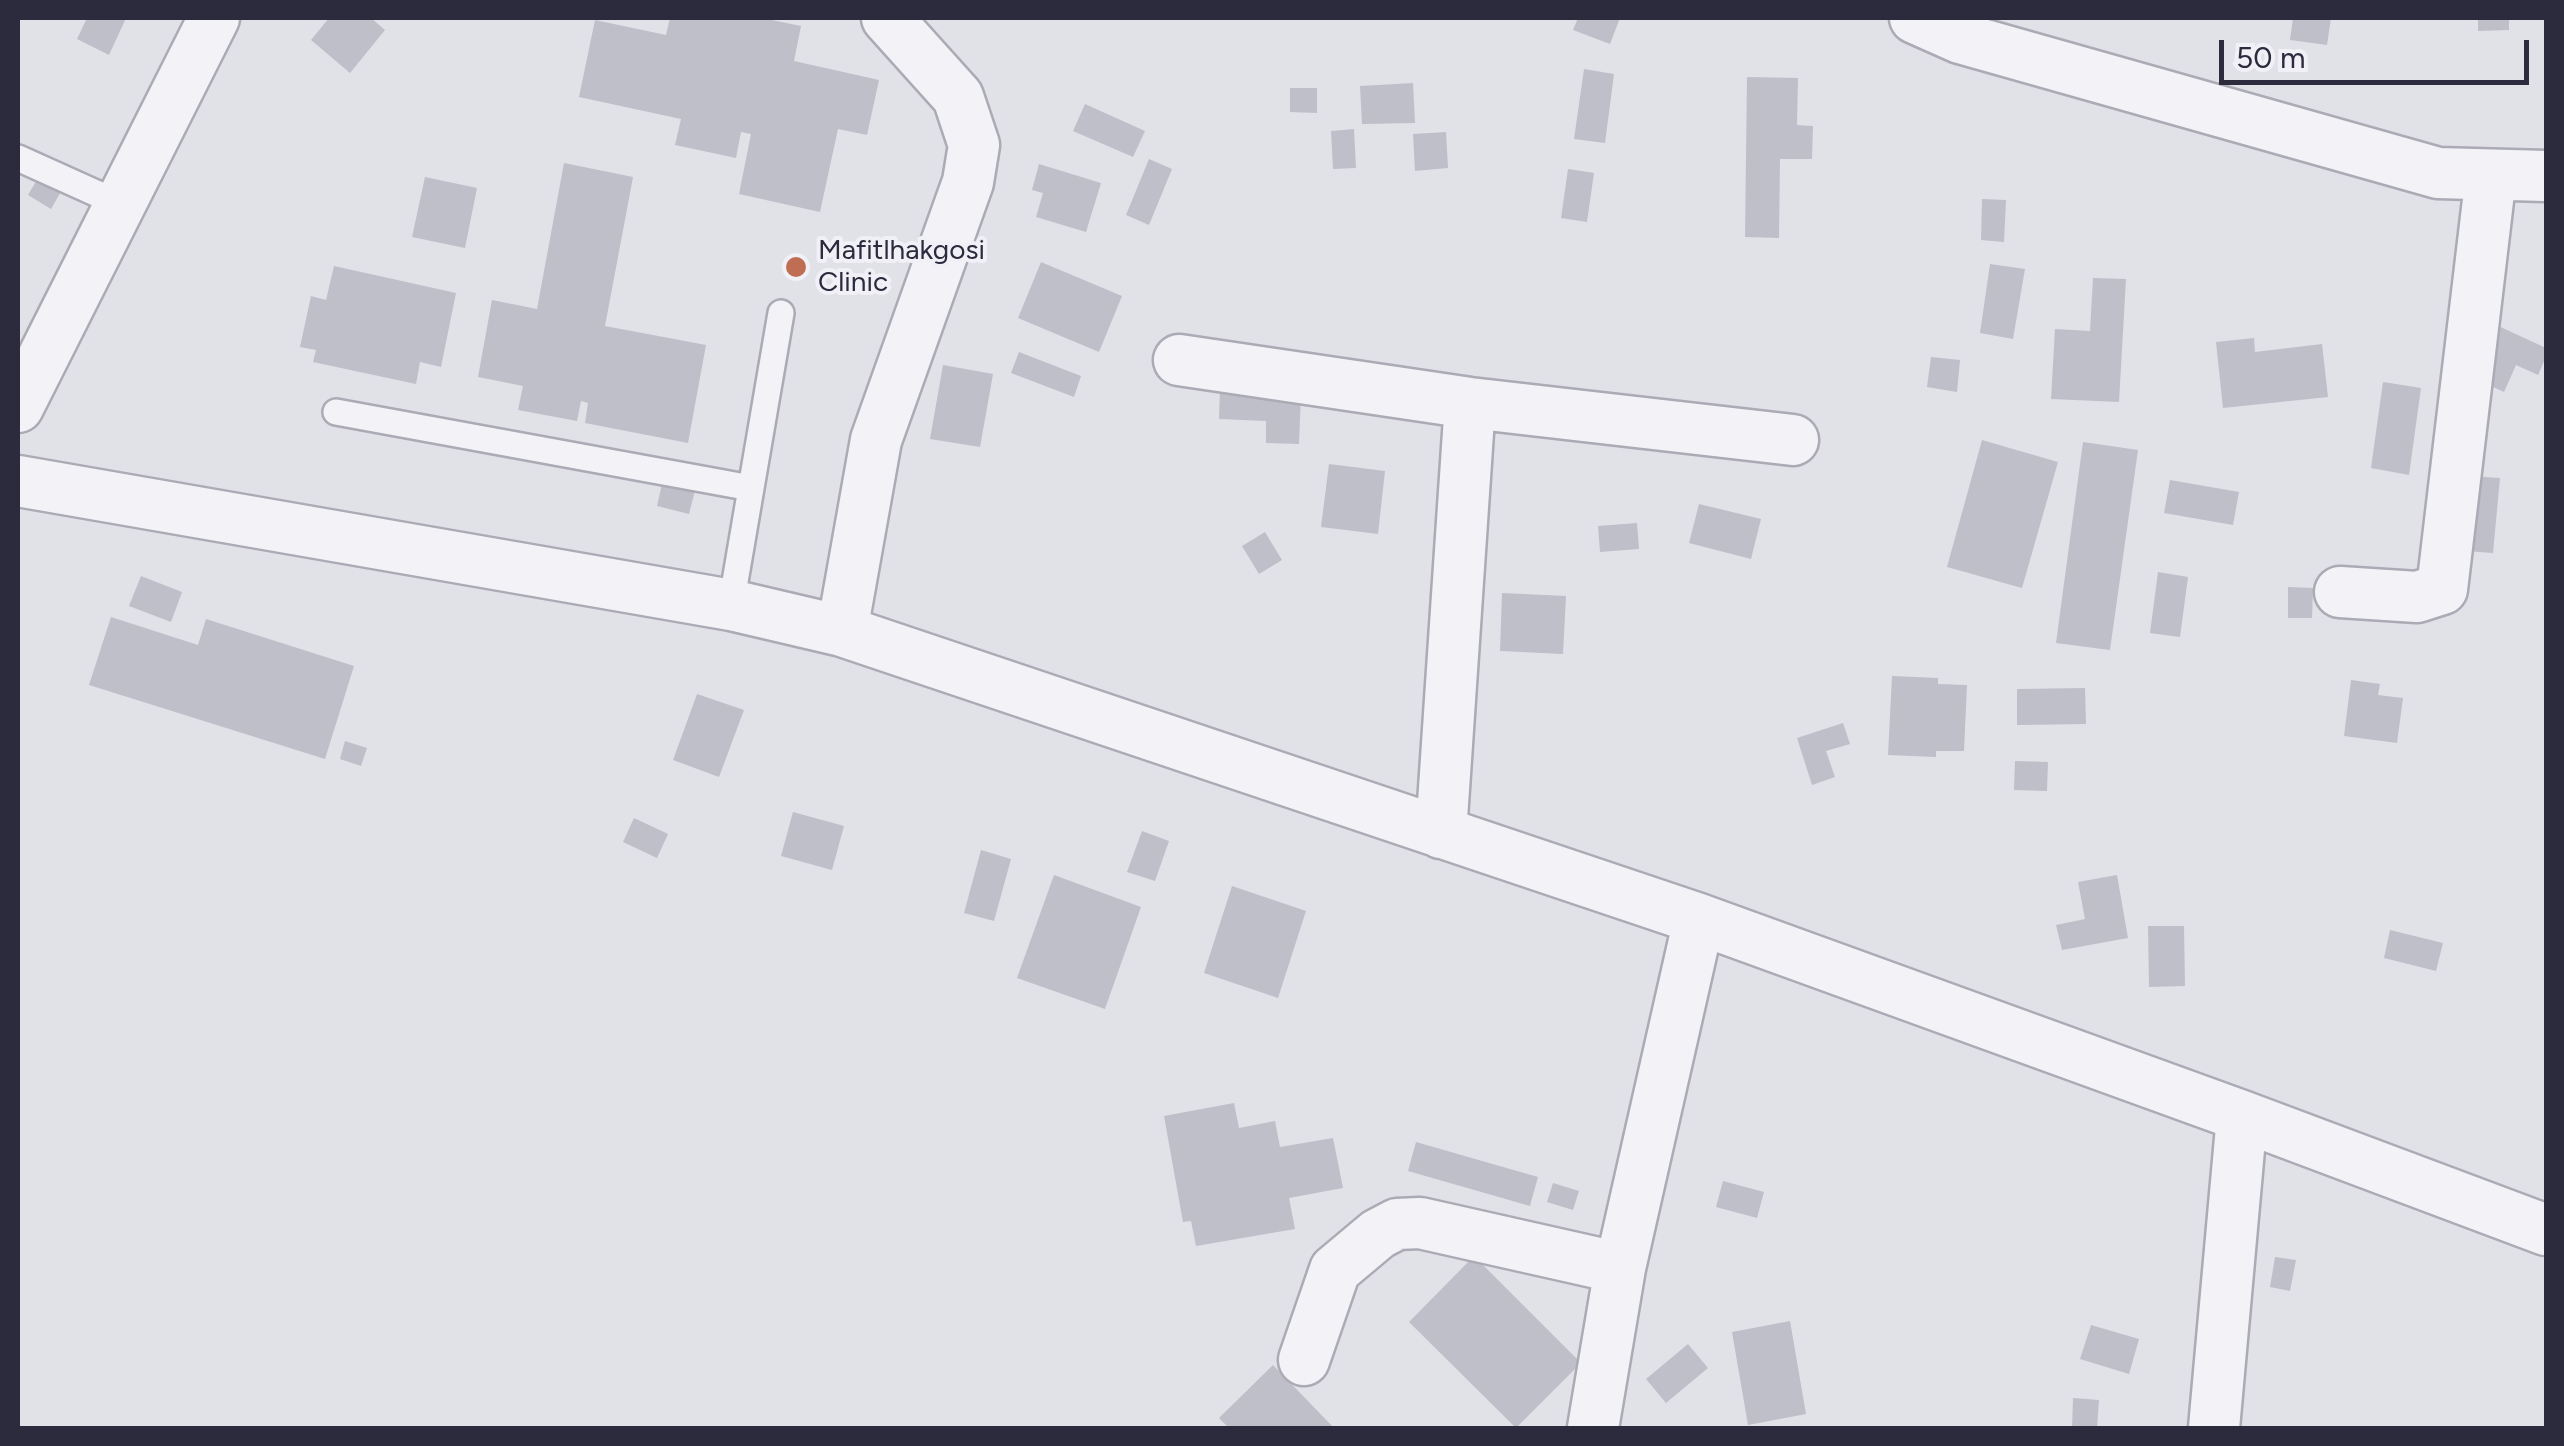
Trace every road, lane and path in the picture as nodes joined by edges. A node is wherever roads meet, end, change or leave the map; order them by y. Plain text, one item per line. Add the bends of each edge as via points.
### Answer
1 (214, 18) edge
2 (887, 18) edge
3 (1914, 18) edge
4 (18, 158) edge
5 (2490, 175) junction
6 (2546, 176) edge
7 (120, 204) junction
8 (781, 313) dead end
9 (1179, 360) dead end
10 (1470, 403) junction
11 (18, 407) edge
12 (336, 412) dead end
13 (1792, 440) dead end
14 (18, 482) edge
15 (751, 488) junction
16 (2340, 592) dead end
17 (731, 605) junction
18 (842, 631) junction
19 (1442, 833) junction
20 (1699, 920) junction
21 (2242, 1116) junction
22 (2546, 1230) edge
23 (1620, 1268) junction
24 (1304, 1360) dead end
25 (1592, 1428) edge
26 (2214, 1428) edge

1 - 7 street
2 - 18 street via 958,96 974,145 968,182 876,440
3 - 5 street via 1960,38 2438,173
4 - 7 lane
5 - 6 street
5 - 16 street via 2442,589 2417,597
7 - 11 street
8 - 15 lane
9 - 10 street
10 - 13 street
10 - 19 street
12 - 15 lane
14 - 17 street
15 - 17 lane
17 - 18 street
18 - 19 street
19 - 20 street
20 - 21 street
20 - 23 street
21 - 22 street
21 - 26 street
23 - 24 street via 1420,1223 1397,1224 1335,1270
23 - 25 street

